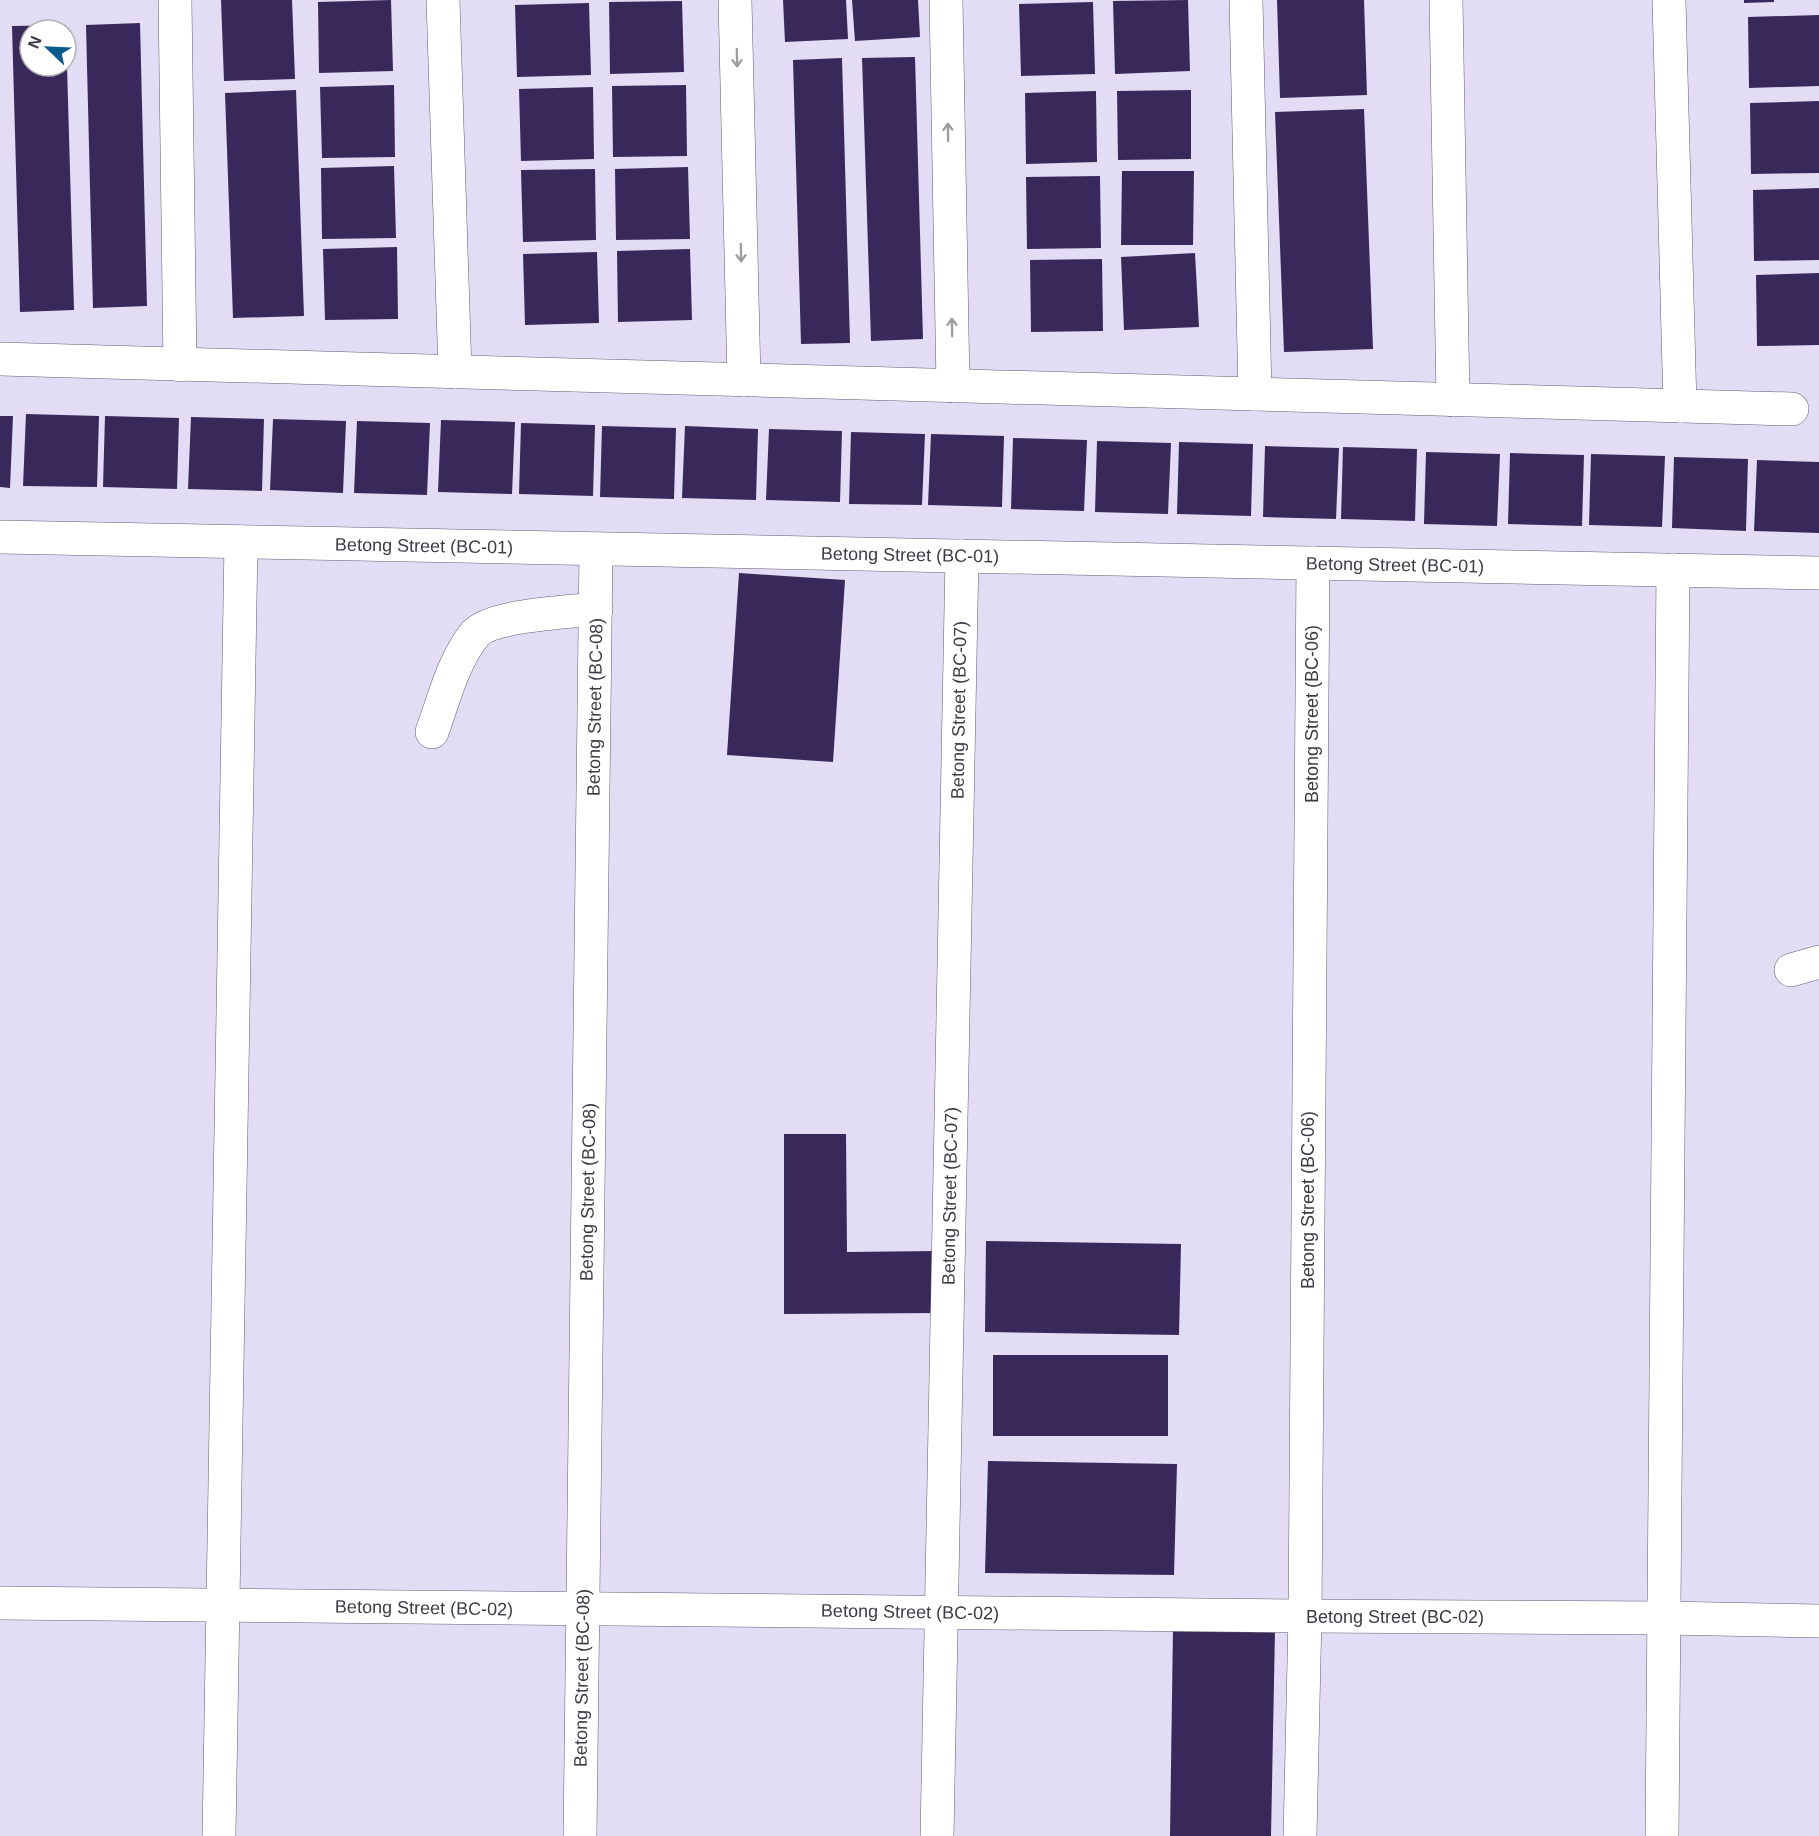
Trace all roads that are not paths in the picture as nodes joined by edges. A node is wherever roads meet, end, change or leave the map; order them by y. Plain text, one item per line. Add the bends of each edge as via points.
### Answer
1 (175, 0) edge
2 (443, 0) edge
3 (735, 0) edge
4 (946, 0) edge
5 (1246, 0) edge
6 (1446, 0) edge
7 (1670, 0) edge
8 (0, 359) edge
9 (180, 364) junction
10 (455, 372) junction
11 (744, 380) junction
12 (953, 386) junction
13 (1255, 394) junction
14 (1453, 400) junction
15 (1680, 406) junction
16 (1792, 409) dead end
17 (0, 537) edge
18 (241, 542) junction
19 (597, 549) junction
20 (962, 556) junction
21 (1313, 563) junction
22 (1673, 570) junction
23 (1819, 573) edge
24 (596, 609) junction
25 (432, 732) dead end
26 (0, 1603) edge
27 (223, 1606) junction
28 (583, 1609) junction
29 (942, 1613) junction
30 (1305, 1616) junction
31 (1664, 1618) junction
32 (1819, 1621) edge
33 (219, 1836) edge
34 (580, 1836) edge
35 (938, 1836) edge
36 (1300, 1836) edge
37 (1662, 1836) edge

1 - 9 street
2 - 10 street
3 -> 11 street
12 -> 4 street
5 - 13 street
6 - 14 street
7 - 15 street
8 - 9 street
9 - 10 street
10 - 11 street
11 - 12 street
12 - 13 street
13 - 14 street
14 - 15 street
15 - 16 street
17 - 18 street, Betong Street (BC-01)
18 - 19 street, Betong Street (BC-01)
18 - 27 street
19 - 20 street, Betong Street (BC-01)
19 - 24 street, Betong Street (BC-08)
20 - 21 street, Betong Street (BC-01)
20 - 29 street, Betong Street (BC-07)
21 - 22 street, Betong Street (BC-01)
21 - 30 street, Betong Street (BC-06)
22 - 23 street, Betong Street (BC-01)
22 - 31 street
24 - 25 street via 507,618 476,632 455,668
24 - 28 street, Betong Street (BC-08)
26 - 27 street, Betong Street (BC-02)
27 - 28 street, Betong Street (BC-02)
27 - 33 street
28 - 29 street, Betong Street (BC-02)
28 - 34 street, Betong Street (BC-08)
29 - 30 street, Betong Street (BC-02)
29 - 35 street, Betong Street (BC-07)
30 - 31 street, Betong Street (BC-02)
30 - 36 street, Betong Street (BC-06)
31 - 32 street, Betong Street (BC-02)
31 - 37 street

